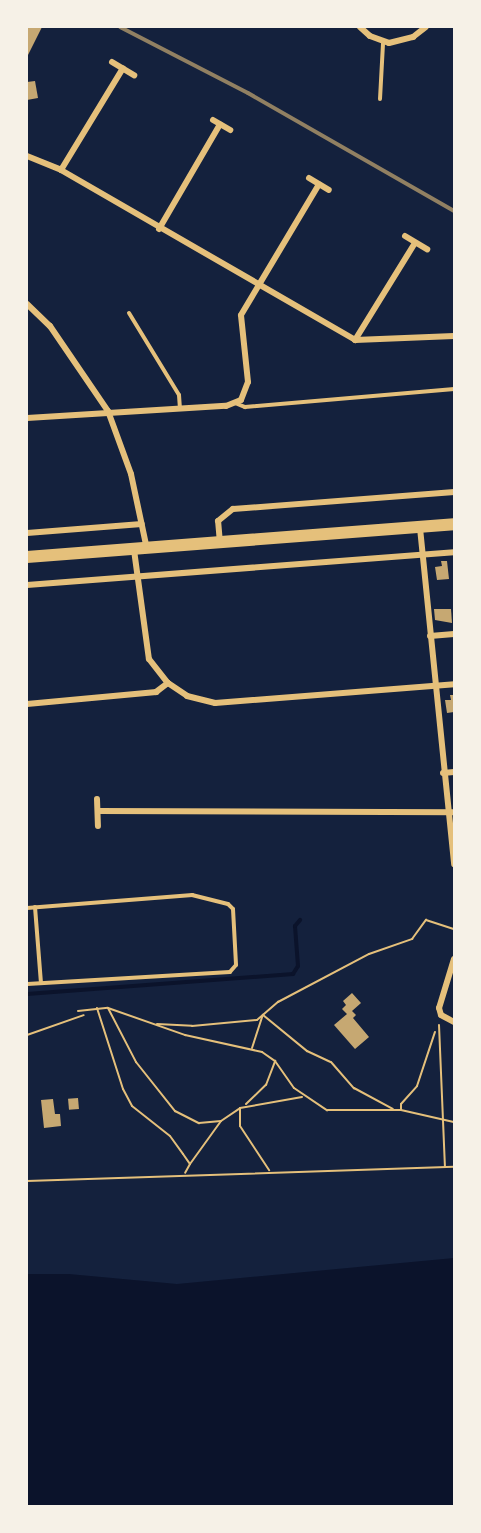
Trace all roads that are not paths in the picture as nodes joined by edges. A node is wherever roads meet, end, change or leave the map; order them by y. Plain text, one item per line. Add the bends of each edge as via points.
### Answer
1 (360, 27) edge
2 (426, 27) edge
3 (383, 43) junction
4 (112, 62) dead end
5 (123, 68) junction
6 (134, 75) dead end
7 (380, 99) dead end
8 (213, 120) dead end
9 (220, 124) junction
10 (230, 130) dead end
11 (27, 156) edge
12 (61, 170) junction
13 (309, 178) dead end
14 (319, 184) junction
15 (329, 190) dead end
16 (159, 229) junction
17 (405, 236) dead end
18 (416, 243) junction
19 (427, 249) dead end
20 (257, 286) junction
21 (27, 304) edge
22 (129, 313) dead end
23 (454, 336) edge
24 (355, 340) junction
25 (454, 389) edge
26 (235, 403) junction
27 (180, 408) junction
28 (108, 411) junction
29 (27, 418) edge
30 (454, 492) edge
31 (142, 524) junction
32 (454, 524) edge
33 (420, 528) junction
34 (27, 533) edge
35 (220, 544) junction
36 (141, 550) junction
37 (454, 552) edge
38 (422, 554) junction
39 (27, 557) edge
40 (138, 577) junction
41 (27, 585) edge
42 (454, 634) edge
43 (430, 636) junction
44 (168, 683) junction
45 (454, 684) edge
46 (435, 685) junction
47 (88, 688) dead end
48 (89, 698) junction
49 (27, 704) edge
50 (454, 772) edge
51 (443, 773) junction
52 (97, 799) dead end
53 (98, 811) junction
54 (452, 811) edge
55 (98, 826) dead end
56 (454, 864) edge
57 (35, 907) junction
58 (27, 908) edge
59 (454, 959) edge
60 (41, 983) junction
61 (27, 984) edge
62 (454, 1022) edge

1 - 3 street
2 - 3 street via 406,39
3 - 7 lane
4 - 5 street
5 - 6 street
5 - 12 street
8 - 9 street
9 - 10 street
9 - 16 street
11 - 12 street
12 - 16 street
13 - 14 street
14 - 15 street
14 - 20 street
16 - 20 street
17 - 18 street
18 - 19 street
18 - 24 street
20 - 24 street
20 - 26 street via 241,315 248,382 241,400
21 - 28 street via 50,326
22 - 27 lane via 178,395
23 - 24 street
25 - 26 lane via 245,406
26 - 27 street
27 - 28 street
28 - 29 street
28 - 31 street via 131,474
30 - 35 street via 233,509 218,521
31 - 34 street
31 - 36 street
32 - 33 main road
33 - 35 main road
33 - 38 street
35 - 36 main road
36 - 39 main road
36 - 40 street
37 - 38 street
38 - 40 street
38 - 43 street
40 - 41 street
40 - 44 street via 145,645 149,659
42 - 43 street
43 - 46 street
44 - 46 street via 188,696 215,703
44 - 48 street via 156,692
45 - 46 street
46 - 51 street
47 - 48 street
48 - 49 street
50 - 51 street
51 - 54 street
52 - 53 street
53 - 54 street
53 - 55 street
54 - 56 street
57 - 58 lane
57 - 60 lane
57 - 60 lane via 192,895 228,904 233,909 236,964 230,972
59 - 62 street via 439,1008 444,1017
60 - 61 lane

